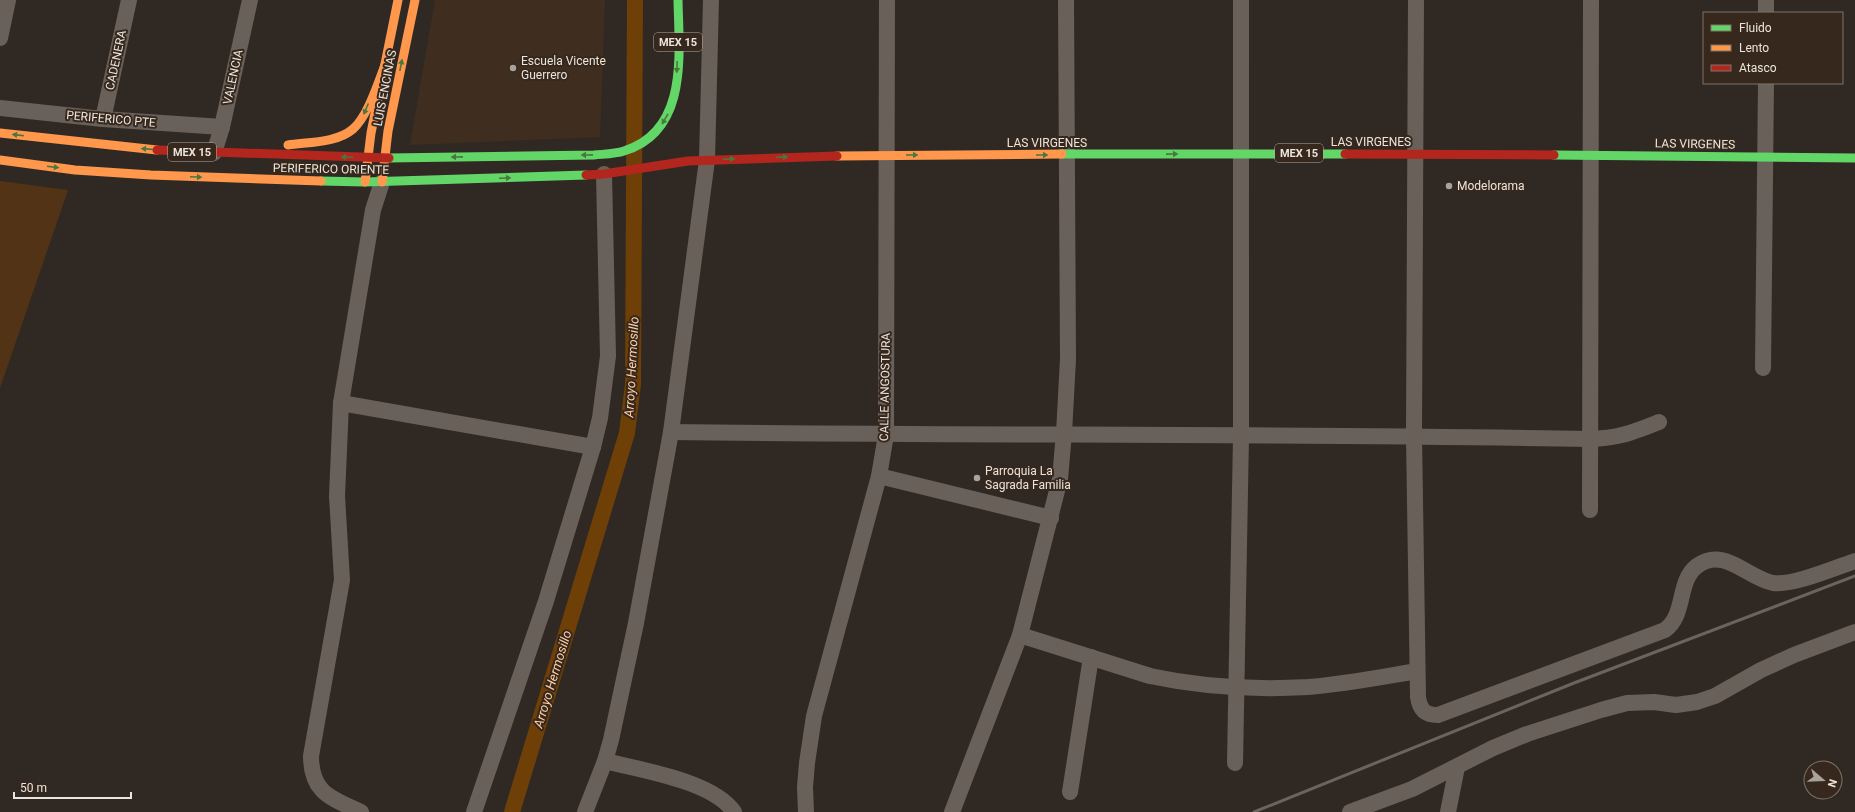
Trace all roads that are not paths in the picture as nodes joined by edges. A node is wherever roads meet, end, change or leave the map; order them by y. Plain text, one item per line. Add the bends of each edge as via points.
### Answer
1 (8, 0) edge
2 (129, 0) edge
3 (250, 0) edge
4 (398, 0) edge
5 (415, 0) edge
6 (678, 0) edge
7 (711, 0) edge
8 (887, 0) edge
9 (1066, 0) edge
10 (1241, 0) edge
11 (1416, 0) edge
12 (1591, 0) edge
13 (1766, 0) edge
14 (1766, 12) edge
15 (0, 38) edge
16 (387, 60) junction
17 (1766, 84) edge
18 (0, 108) edge
19 (103, 119) junction
20 (222, 126) junction
21 (0, 133) edge
22 (214, 153) junction
23 (233, 153) junction
24 (1240, 153) junction
25 (887, 154) junction
26 (1416, 154) junction
27 (1066, 155) junction
28 (1590, 155) junction
29 (1766, 157) junction
30 (368, 158) junction
31 (386, 158) junction
32 (1855, 158) edge
33 (0, 160) edge
34 (707, 160) junction
35 (604, 174) junction
36 (365, 182) junction
37 (382, 182) junction
38 (373, 210) junction
39 (1763, 368) dead end
40 (341, 403) junction
41 (1659, 422) dead end
42 (671, 432) junction
43 (1064, 433) junction
44 (886, 435) junction
45 (1414, 435) junction
46 (1241, 436) junction
47 (1589, 439) junction
48 (593, 447) junction
49 (879, 476) junction
50 (1590, 510) dead end
51 (1051, 518) junction
52 (1855, 561) edge
53 (1855, 632) edge
54 (1020, 634) junction
55 (1091, 657) junction
56 (1418, 671) junction
57 (1237, 687) junction
58 (605, 761) junction
59 (1235, 763) dead end
60 (1457, 767) junction
61 (1070, 792) dead end
62 (361, 812) edge
63 (474, 812) edge
64 (585, 812) edge
65 (734, 812) edge
66 (806, 812) edge
67 (952, 812) edge
68 (1350, 812) edge
69 (1448, 812) edge

1 - 15 street
2 - 19 street, CADENERA
3 - 20 street, VALENCIA
4 - 16 main road
31 -> 5 main road, LUIS ENCINAS via 390,125
6 -> 31 main road, PERIFERICO ORIENTE / MEX 15 via 676,83 673,101 666,120 639,145 626,151 594,155
7 - 34 street
8 - 25 street, CALLE ANGOSTURA
9 - 27 street
10 - 24 street
11 - 26 street
12 - 28 street
13 - 14 street
16 -> 23 main road via 354,128 338,137
16 - 30 main road
17 - 29 street
18 - 19 street, PERIFERICO PTE
19 - 20 street, PERIFERICO PTE
20 - 22 street, VALENCIA
22 -> 21 main road, PERIFERICO ORIENTE / MEX 15 via 153,150
22 - 23 main road, PERIFERICO ORIENTE / MEX 15
30 -> 23 main road, PERIFERICO ORIENTE / MEX 15
24 - 26 main road, LAS VIRGENES / MEX 15
27 -> 24 main road, LAS VIRGENES / MEX 15
24 - 46 street
25 -> 27 main road, LAS VIRGENES / MEX 15
34 -> 25 main road, LAS VIRGENES / MEX 15
25 - 44 street, CALLE ANGOSTURA
26 - 28 main road, LAS VIRGENES / MEX 15
26 - 45 street
27 - 43 street via 1068,359
28 - 29 main road, LAS VIRGENES / MEX 15
28 - 47 street
29 - 32 main road, LAS VIRGENES / MEX 15
29 - 39 street
30 - 31 main road, PERIFERICO ORIENTE / MEX 15
30 - 36 main road
31 - 37 main road, LUIS ENCINAS
33 -> 36 main road, PERIFERICO ORIENTE / MEX 15 via 75,170 151,175
34 - 35 main road, PERIFERICO ORIENTE / MEX 15
34 - 42 street
37 -> 35 main road, PERIFERICO ORIENTE / MEX 15
35 - 48 street via 608,356 600,418
36 - 37 main road, PERIFERICO ORIENTE / MEX 15
36 - 38 street
37 - 38 street
38 - 40 street
40 - 48 street
40 - 62 street via 337,496 342,580 312,743 311,767 320,790 330,798
41 - 47 street via 1628,435
42 - 44 street
42 - 58 street via 636,623
43 - 44 street
43 - 46 street
43 - 51 street via 1060,479
44 - 49 street, CALLE ANGOSTURA
45 - 46 street
45 - 47 street
45 - 56 street
46 - 57 street
47 - 50 street
48 - 63 street via 546,601
49 - 51 street
49 - 66 street, CALLE ANGOSTURA via 814,716 806,769
51 - 54 street
52 - 56 street via 1787,583 1775,583 1765,581 1725,560 1707,560 1689,577 1675,620 1665,630 1438,715 1429,715 1419,706
53 - 60 street via 1761,670 1715,696 1676,705 1641,702 1601,710 1507,742
54 - 55 street
54 - 67 street
55 - 57 street via 1169,680
55 - 61 street
56 - 57 street via 1309,687
57 - 59 street
58 - 64 street
58 - 65 street via 694,784 718,797
60 - 68 street via 1412,789
60 - 69 street

